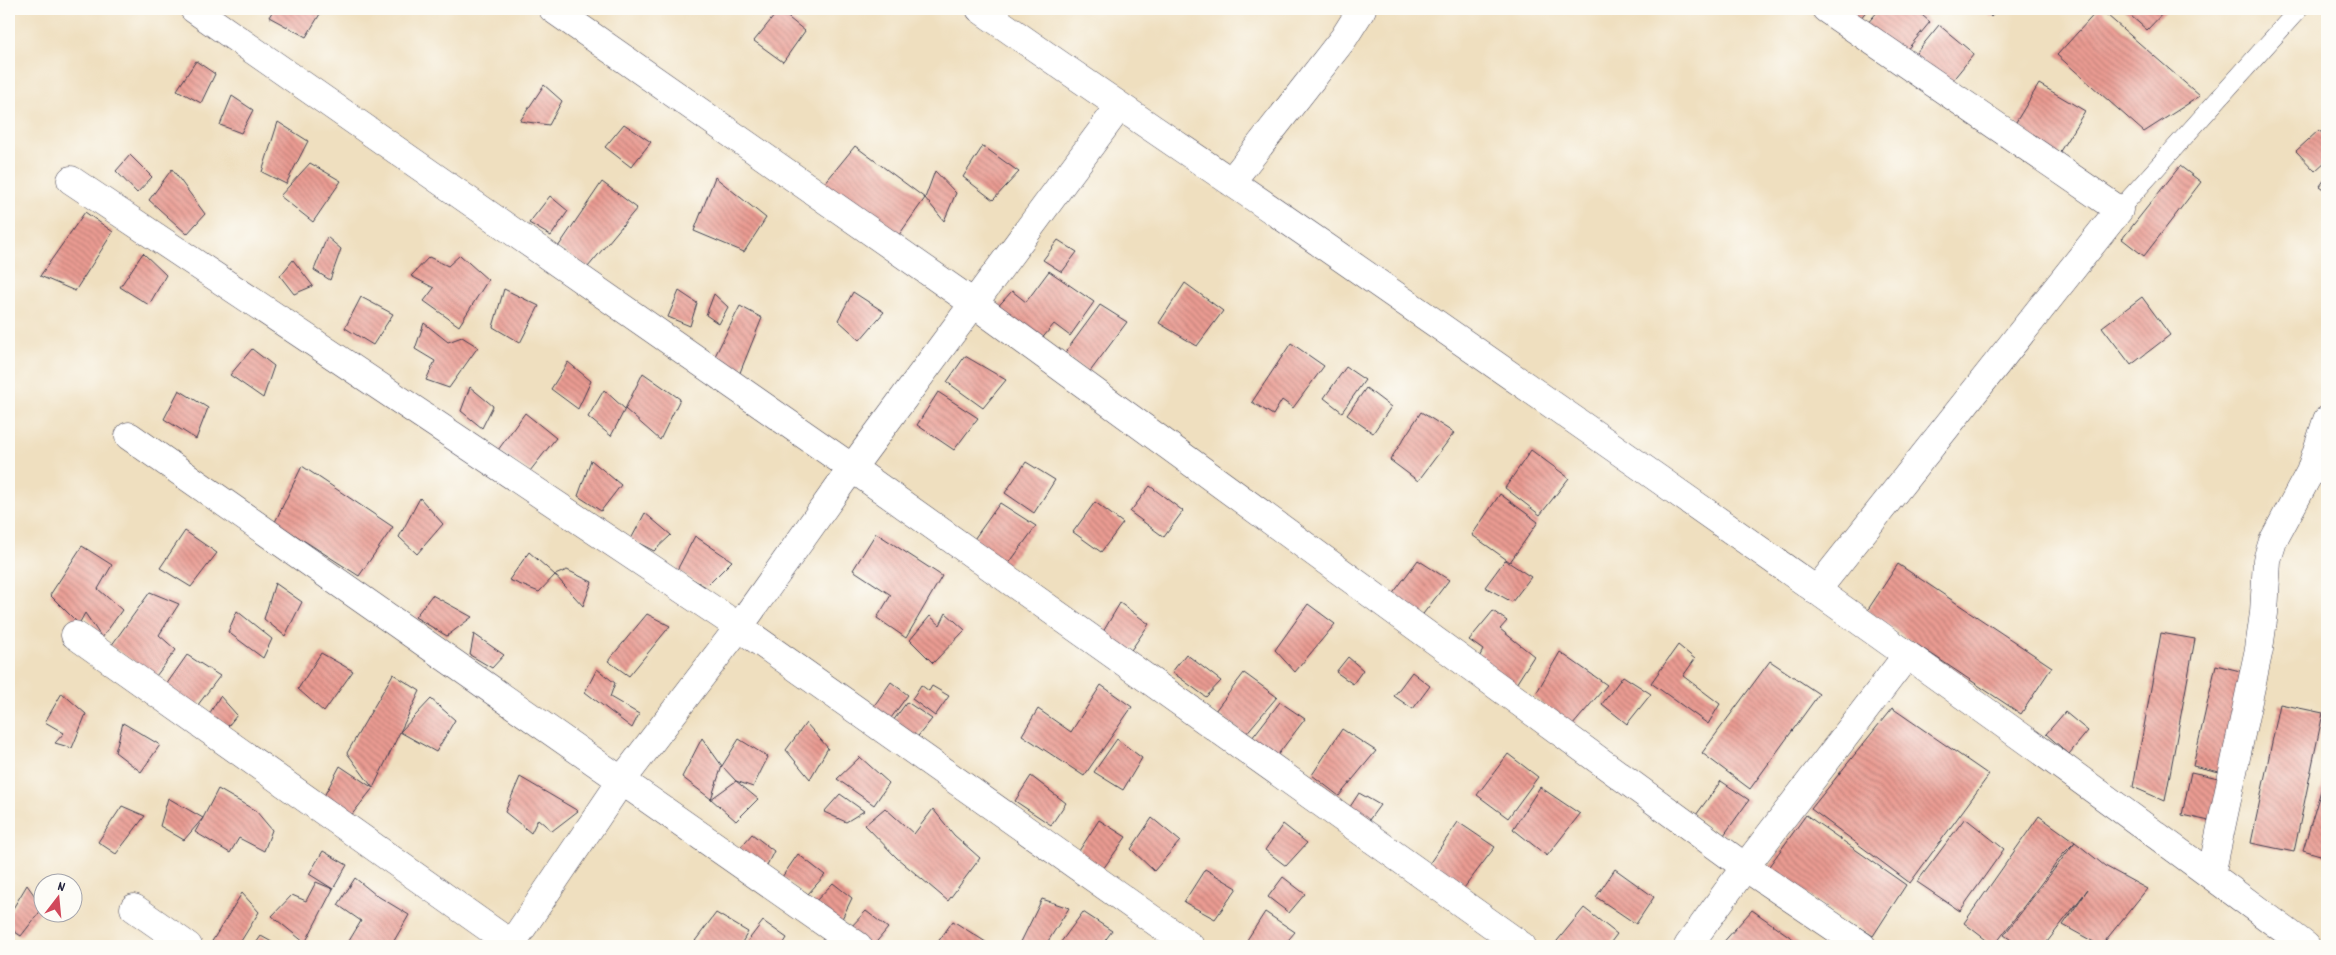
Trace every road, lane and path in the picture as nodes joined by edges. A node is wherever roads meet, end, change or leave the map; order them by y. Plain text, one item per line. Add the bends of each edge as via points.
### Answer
1 (194, 9) edge
2 (553, 9) edge
3 (980, 9) edge
4 (1362, 9) edge
5 (1826, 9) edge
6 (2298, 10) edge
7 (1119, 107) junction
8 (71, 180) dead end
9 (1231, 182) junction
10 (2119, 210) junction
11 (973, 303) junction
12 (2327, 420) edge
13 (129, 436) dead end
14 (852, 468) junction
15 (1816, 591) junction
16 (739, 627) junction
17 (75, 634) dead end
18 (1907, 655) junction
19 (622, 780) junction
20 (1745, 867) junction
21 (2211, 875) junction
22 (134, 908) dead end
23 (188, 946) edge
24 (512, 946) edge
25 (858, 946) edge
26 (1190, 946) edge
27 (1522, 946) edge
28 (1688, 946) edge
29 (1862, 946) edge
30 (2306, 946) edge

1 - 14 street
2 - 11 street
3 - 7 street
4 - 9 street via 1344,39
5 - 10 street
6 - 10 lane
7 - 9 street
7 - 11 street
8 - 16 street
9 - 15 street
10 - 15 street
11 - 14 street
11 - 20 street
12 - 21 street via 2310,472 2273,541 2267,560 2258,649
13 - 19 street
14 - 16 street
14 - 27 street
15 - 18 street
16 - 19 street
16 - 26 street
17 - 24 street
18 - 20 street
18 - 21 street
19 - 24 street
19 - 25 street
20 - 28 street
20 - 29 street
21 - 30 street
22 - 23 street

